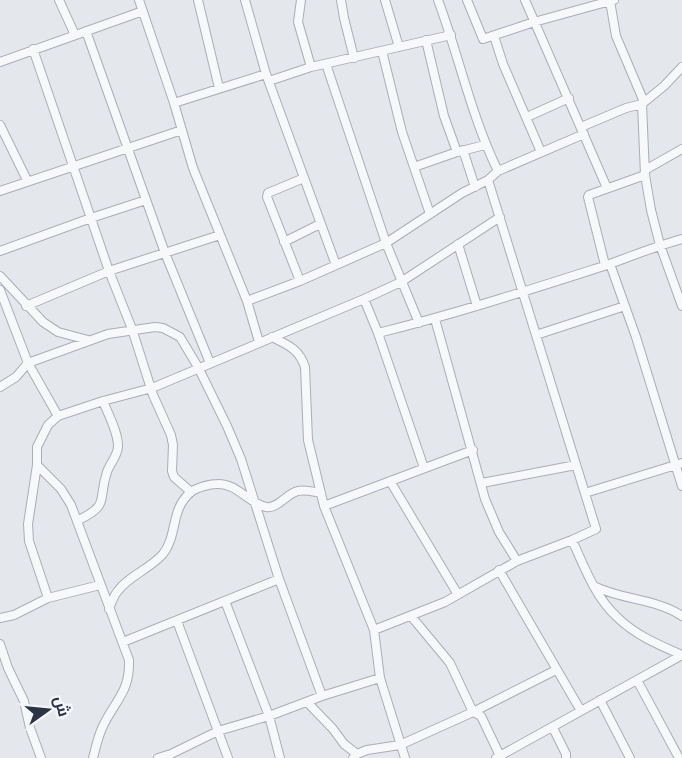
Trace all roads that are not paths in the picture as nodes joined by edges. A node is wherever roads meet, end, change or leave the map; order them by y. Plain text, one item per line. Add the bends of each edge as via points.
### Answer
1 (59, 0) edge
2 (139, 0) edge
3 (198, 0) edge
4 (245, 0) edge
5 (301, 0) edge
6 (341, 0) edge
7 (385, 0) edge
8 (438, 0) edge
9 (467, 0) edge
10 (525, 0) edge
11 (576, 0) edge
12 (612, 1) edge
13 (579, 10) junction
14 (143, 11) junction
15 (534, 22) junction
16 (86, 31) junction
17 (75, 35) junction
18 (451, 35) junction
19 (494, 36) junction
20 (426, 40) junction
21 (399, 46) junction
22 (33, 49) junction
23 (382, 51) junction
24 (354, 58) junction
25 (0, 62) edge
26 (326, 64) junction
27 (311, 67) junction
28 (682, 67) edge
29 (268, 77) junction
30 (219, 88) junction
31 (569, 98) junction
32 (174, 103) junction
33 (643, 103) junction
34 (527, 117) junction
35 (1, 129) edge
36 (182, 130) junction
37 (582, 131) junction
38 (485, 145) junction
39 (128, 148) junction
40 (682, 149) edge
41 (460, 151) junction
42 (541, 152) junction
43 (73, 166) junction
44 (414, 167) junction
45 (498, 171) junction
46 (645, 173) junction
47 (304, 178) junction
48 (27, 180) junction
49 (488, 180) junction
50 (475, 187) junction
51 (607, 188) junction
52 (0, 190) edge
53 (146, 200) junction
54 (430, 214) junction
55 (500, 217) junction
56 (91, 218) junction
57 (320, 224) junction
58 (220, 235) junction
59 (682, 239) edge
60 (284, 242) junction
61 (386, 243) junction
62 (459, 244) junction
63 (660, 244) junction
64 (0, 251) edge
65 (165, 252) junction
66 (336, 265) junction
67 (607, 265) junction
68 (110, 271) junction
69 (0, 276) edge
70 (300, 281) junction
71 (401, 282) junction
72 (0, 290) edge
73 (522, 292) junction
74 (364, 298) junction
75 (247, 302) junction
76 (26, 306) junction
77 (477, 306) junction
78 (625, 306) junction
79 (682, 306) edge
80 (435, 319) junction
81 (419, 323) junction
82 (132, 329) junction
83 (378, 333) junction
84 (536, 335) junction
85 (272, 337) junction
86 (89, 341) junction
87 (259, 342) junction
88 (28, 363) junction
89 (210, 363) junction
90 (198, 367) junction
91 (0, 387) edge
92 (152, 388) junction
93 (103, 400) junction
94 (58, 416) junction
95 (473, 450) junction
96 (679, 464) edge
97 (37, 465) junction
98 (576, 465) junction
99 (424, 468) junction
100 (390, 481) junction
101 (482, 483) junction
102 (682, 486) edge
103 (191, 492) junction
104 (321, 493) junction
105 (585, 493) junction
106 (255, 502) junction
107 (324, 506) junction
108 (77, 521) junction
109 (572, 540) junction
110 (517, 561) junction
111 (499, 570) junction
112 (279, 579) junction
113 (100, 585) junction
114 (594, 586) junction
115 (458, 593) junction
116 (48, 598) junction
117 (225, 601) junction
118 (109, 609) junction
119 (411, 616) junction
120 (682, 616) edge
121 (0, 618) edge
122 (177, 621) junction
123 (374, 630) junction
124 (123, 642) junction
125 (1, 649) edge
126 (682, 655) edge
127 (556, 670) junction
128 (380, 678) junction
129 (637, 680) junction
130 (321, 696) junction
131 (600, 700) junction
132 (307, 702) junction
133 (581, 711) junction
134 (473, 712) junction
135 (269, 716) junction
136 (553, 728) junction
137 (218, 731) junction
138 (400, 745) junction
139 (172, 756) edge
140 (355, 756) edge
141 (499, 757) edge
142 (41, 758) edge
143 (93, 758) edge
144 (158, 758) edge
145 (228, 758) edge
146 (280, 758) edge
147 (405, 758) edge
148 (566, 758) edge
149 (630, 758) edge
150 (679, 758) edge

1 - 17 street
2 - 14 street
3 - 30 street
4 - 29 street
5 - 27 street via 298,22
6 - 24 street
7 - 21 street
8 - 18 street
9 - 19 street via 481,38
10 - 15 street
11 - 13 street
12 - 13 street
12 - 33 street via 616,36
13 - 15 street
14 - 16 street
14 - 32 street
15 - 19 street
15 - 31 street
16 - 17 street
16 - 39 street
17 - 22 street
18 - 20 street
18 - 38 street
19 - 34 street
20 - 21 street
20 - 41 street via 444,116
21 - 23 street
22 - 25 street
22 - 43 street
23 - 24 street
23 - 44 street
24 - 26 street
26 - 27 street
26 - 61 street
27 - 29 street
28 - 33 street
29 - 30 street
29 - 47 street
30 - 32 street
31 - 34 street
31 - 37 street
32 - 36 street
33 - 37 street
33 - 46 street
34 - 42 street
35 - 48 street
36 - 39 street
36 - 58 street
37 - 42 street
37 - 51 street
38 - 41 street
38 - 45 street
39 - 43 street
39 - 53 street
40 - 46 street
41 - 44 street
41 - 50 street
42 - 45 street
43 - 48 street
43 - 56 street
44 - 54 street
45 - 49 street
46 - 51 street
46 - 63 street
47 - 57 street
47 - 60 street via 268,193
48 - 52 street
49 - 50 street
49 - 55 street
50 - 54 street
51 - 67 street via 588,197
53 - 56 street
53 - 65 street
54 - 61 street
55 - 62 street
55 - 73 street
56 - 64 street
56 - 68 street
57 - 60 street
57 - 66 street
58 - 65 street
58 - 75 street
59 - 63 street
60 - 70 street
61 - 66 street
61 - 71 street
62 - 71 street
62 - 77 street
63 - 67 street
63 - 79 street
65 - 68 street
65 - 89 street
66 - 70 street
67 - 73 street
67 - 78 street
68 - 76 street
68 - 82 street
69 - 76 street
70 - 75 street
71 - 74 street
71 - 81 street
72 - 88 street
73 - 77 street
73 - 84 street
74 - 83 street
74 - 85 street
75 - 87 street
76 - 86 street via 58,332
77 - 80 street
78 - 84 street
78 - 96 street
80 - 81 street
80 - 95 street
81 - 83 street
82 - 86 street
82 - 90 street via 155,327 173,332
82 - 92 street
83 - 99 street
84 - 98 street
85 - 87 street
85 - 104 street via 301,355 306,422
86 - 88 street
87 - 89 street
88 - 91 street
88 - 94 street
89 - 90 street
90 - 92 street
90 - 106 street via 227,426
92 - 93 street
92 - 103 street via 171,435 174,477
93 - 94 street
93 - 108 street via 118,447 107,471 100,506
94 - 97 street via 40,438
95 - 99 street
95 - 101 street
96 - 102 street
96 - 105 street
97 - 108 street via 61,489
97 - 116 street via 29,541
98 - 101 street
98 - 105 street
99 - 100 street
100 - 107 street
100 - 115 street
101 - 110 street via 493,518
103 - 106 street via 219,483
103 - 118 street via 175,515 163,553 117,592
104 - 106 street via 301,490 266,507
104 - 107 street
105 - 109 street via 596,528
106 - 112 street
107 - 123 street
108 - 113 street
109 - 110 street
109 - 114 street
110 - 111 street
111 - 115 street
111 - 127 street
112 - 117 street
112 - 130 street
113 - 116 street
113 - 118 street
114 - 120 street
114 - 126 street via 617,618 651,641
115 - 119 street
116 - 121 street
117 - 122 street
117 - 135 street
118 - 124 street
119 - 123 street
119 - 134 street via 450,663
122 - 124 street
122 - 137 street
123 - 128 street
124 - 143 street via 129,660 127,687 104,725
125 - 142 street via 24,701
126 - 129 street
127 - 133 street
127 - 134 street
128 - 130 street
128 - 138 street
129 - 131 street
129 - 150 street
130 - 132 street
131 - 133 street
131 - 149 street
132 - 135 street
132 - 140 street
133 - 136 street
134 - 138 street
134 - 141 street via 481,716
135 - 137 street
135 - 146 street
136 - 141 street
136 - 148 street
137 - 139 street
137 - 145 street
138 - 140 street
138 - 147 street
139 - 144 street

